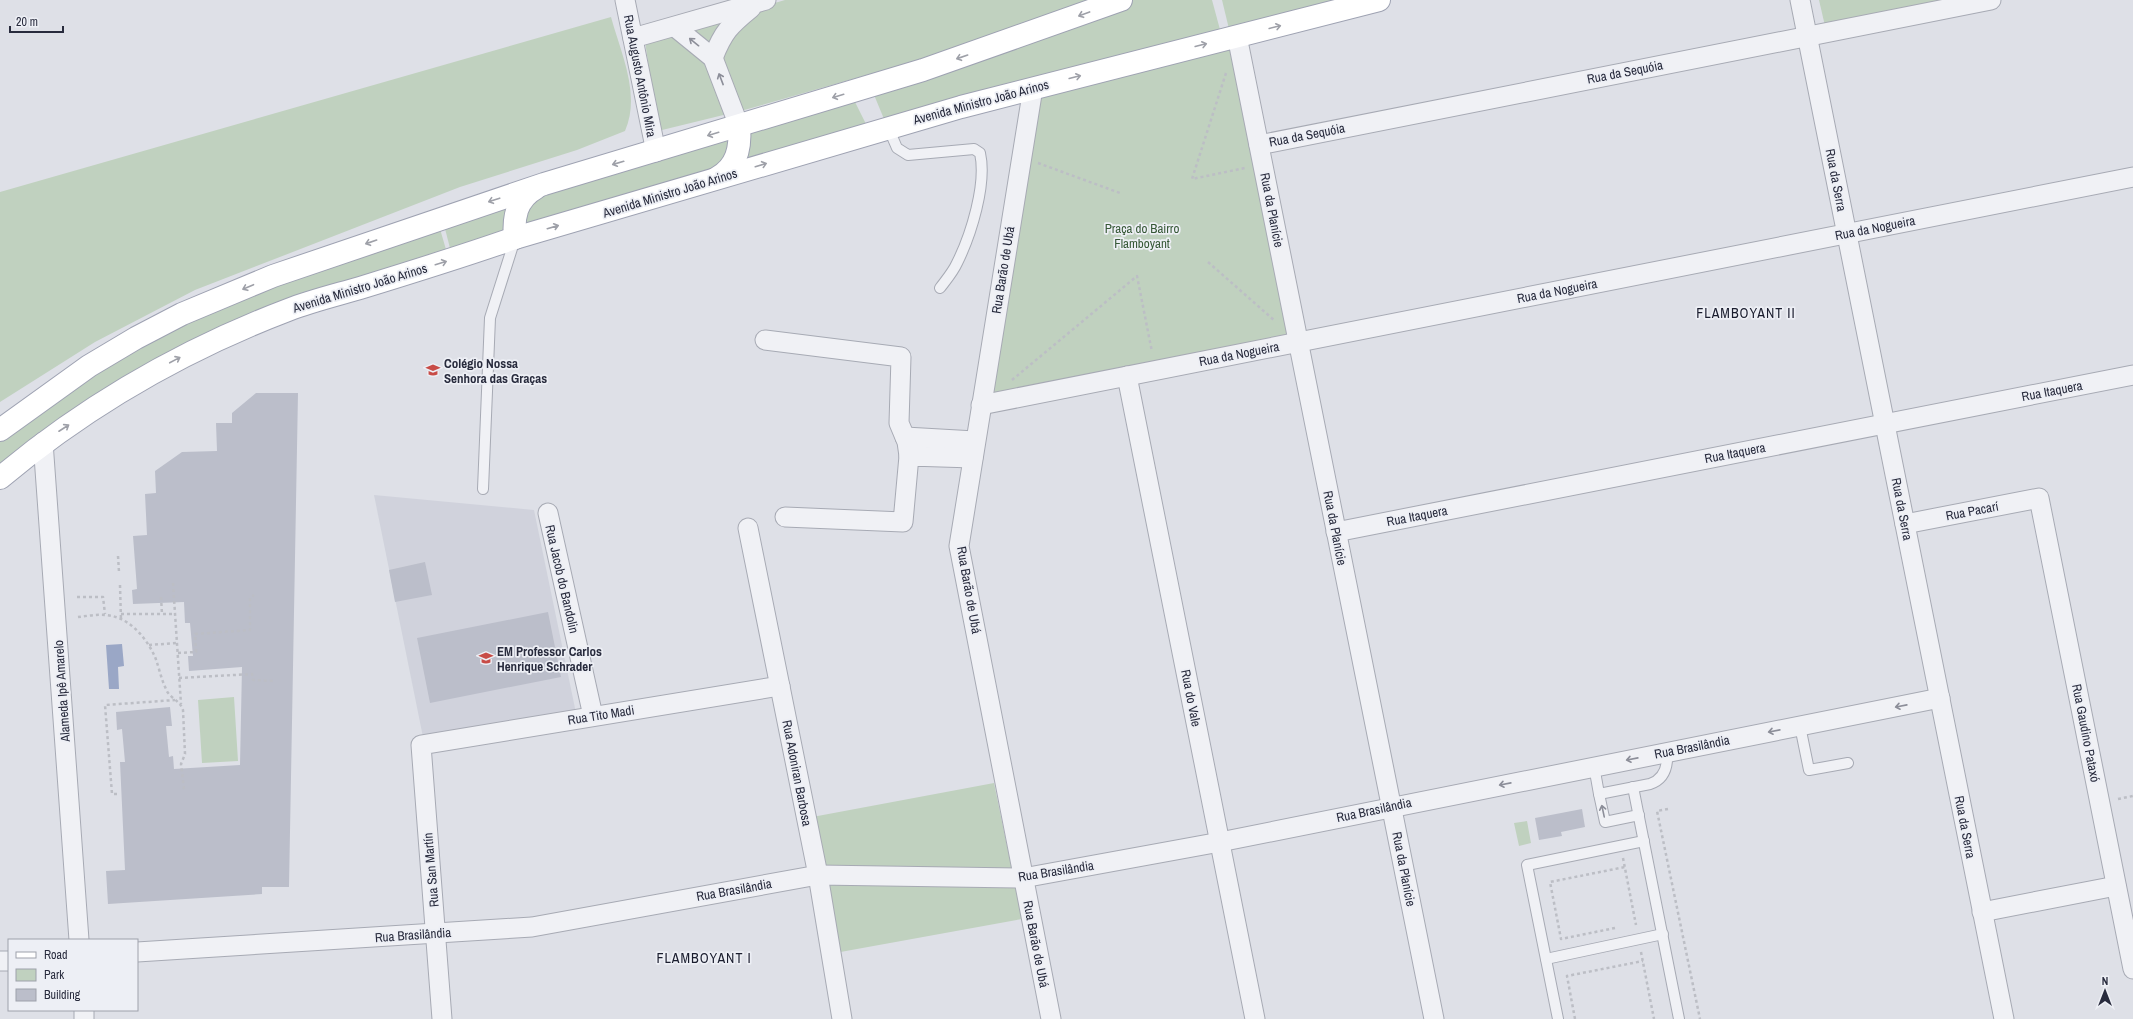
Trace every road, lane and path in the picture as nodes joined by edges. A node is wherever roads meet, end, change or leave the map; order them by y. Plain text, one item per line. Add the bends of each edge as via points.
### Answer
1 (625, 0) edge
2 (1121, 0) edge
3 (1379, 0) edge
4 (1800, 0) edge
5 (1991, 0) edge
6 (761, 2) edge
7 (675, 27) junction
8 (1237, 36) junction
9 (1807, 36) junction
10 (633, 38) junction
11 (713, 58) junction
12 (1228, 66) dead end
13 (1033, 88) junction
14 (739, 126) junction
15 (888, 127) junction
16 (1259, 145) junction
17 (656, 152) junction
18 (1021, 158) junction
19 (1263, 165) junction
20 (2133, 177) edge
21 (710, 181) junction
22 (544, 184) junction
23 (1120, 193) dead end
24 (1847, 234) junction
25 (515, 238) junction
26 (1208, 262) dead end
27 (940, 288) dead end
28 (1276, 322) dead end
29 (765, 340) dead end
30 (1298, 342) junction
31 (1156, 371) junction
32 (2133, 375) edge
33 (1127, 376) junction
34 (1011, 380) dead end
35 (981, 405) junction
36 (1885, 424) junction
37 (0, 430) edge
38 (905, 437) junction
39 (43, 442) junction
40 (974, 449) junction
41 (909, 456) junction
42 (0, 478) edge
43 (483, 489) dead end
44 (2039, 498) joint
45 (548, 513) dead end
46 (785, 517) dead end
47 (1905, 524) junction
48 (748, 528) dead end
49 (1336, 532) junction
50 (118, 556) dead end
51 (119, 572) dead end
52 (173, 583) dead end
53 (120, 586) dead end
54 (254, 594) dead end
55 (77, 597) dead end
56 (162, 597) dead end
57 (105, 614) junction
58 (121, 614) junction
59 (162, 614) junction
60 (175, 614) junction
61 (78, 617) dead end
62 (122, 620) junction
63 (177, 643) junction
64 (149, 645) junction
65 (178, 653) junction
66 (179, 678) junction
67 (275, 681) dead end
68 (780, 686) junction
69 (1940, 698) junction
70 (176, 700) junction
71 (181, 705) junction
72 (593, 716) junction
73 (1800, 726) junction
74 (421, 745) joint
75 (1667, 752) junction
76 (1848, 763) dead end
77 (1594, 766) junction
78 (1633, 787) junction
79 (184, 789) dead end
80 (117, 794) dead end
81 (1599, 794) junction
82 (1391, 806) junction
83 (1668, 809) dead end
84 (1639, 815) junction
85 (1644, 841) junction
86 (1220, 842) junction
87 (1632, 844) junction
88 (1625, 867) junction
89 (818, 875) junction
90 (1023, 878) junction
91 (2116, 886) junction
92 (1982, 912) junction
93 (1636, 924) junction
94 (1629, 926) dead end
95 (1621, 927) dead end
96 (436, 933) junction
97 (1663, 934) junction
98 (79, 939) edge
99 (1639, 939) junction
100 (138, 952) edge
101 (1546, 959) junction
102 (1643, 961) junction
103 (2133, 969) edge
104 (442, 1019) edge
105 (842, 1019) edge
106 (1051, 1019) edge
107 (1255, 1019) edge
108 (1434, 1019) edge
109 (1558, 1019) edge
110 (1575, 1019) edge
111 (1650, 1019) edge
112 (1654, 1019) edge
113 (1680, 1019) edge
114 (1700, 1019) edge
115 (2004, 1019) edge

1 - 10 street, Rua Augusto Antônio Mira
2 -> 14 main road via 923,70
8 -> 3 main road, Avenida Ministro João Arinos
4 - 9 street, Rua da Serra
5 - 9 street, Rua da Sequóia
6 - 7 street
6 - 11 street via 732,24 722,36
7 - 10 street
11 -> 7 street
13 -> 8 main road, Avenida Ministro João Arinos
8 - 16 street, Rua da Planície
9 - 16 street, Rua da Sequóia
9 - 24 street, Rua da Serra
10 - 17 street, Rua Augusto Antônio Mira
14 -> 11 street
12 - 19 path via 1192,179
13 - 15 main road, Avenida Ministro João Arinos
13 - 18 street, Rua Barão de Ubá
14 -> 17 main road
14 - 21 main road via 741,143 736,160 725,173
21 -> 15 main road, Avenida Ministro João Arinos
15 - 27 lane via 897,148 908,155 974,149 980,153 983,165 977,208 957,263
16 - 19 street, Rua da Planície
17 -> 22 main road
18 - 23 path
18 - 35 street, Rua Barão de Ubá
19 - 30 street, Rua da Planície
20 - 24 street, Rua da Nogueira
25 -> 21 main road, Avenida Ministro João Arinos
22 - 25 main road via 529,192 518,205 513,221
22 -> 37 main road via 273,276 182,314 90,366
24 - 30 street, Rua da Nogueira
24 - 36 street, Rua da Serra
39 -> 25 main road, Avenida Ministro João Arinos via 156,370 202,347 289,310
25 - 43 lane via 490,318
26 - 28 path
29 - 38 street via 901,357 899,423
30 - 31 street, Rua da Nogueira
30 - 49 street, Rua da Planície
31 - 33 street, Rua da Nogueira
31 - 34 path via 1137,276
32 - 36 street, Rua Itaquera
33 - 35 street, Rua da Nogueira
33 - 86 street, Rua do Vale
35 - 40 street, Rua Barão de Ubá
36 - 47 street, Rua da Serra
36 - 49 street, Rua Itaquera
38 - 40 street
38 - 41 street
39 - 42 main road, Avenida Ministro João Arinos
39 - 98 street, Alameda Ipê Amarelo
40 - 41 street
40 - 90 street, Rua Barão de Ubá via 959,546
41 - 46 street via 903,522
44 - 47 street, Rua Pacarí
44 - 91 street, Rua Gaudino Pataxó
45 - 72 street, Rua Jacob do Bandolin
47 - 69 street, Rua da Serra
48 - 68 street, Rua Adoniran Barbosa
49 - 82 street, Rua da Planície
50 - 51 path
52 - 60 path
53 - 58 path
54 - 65 path via 250,598 250,630 195,634 196,652
55 - 57 path via 103,597
56 - 59 path
57 - 61 path
57 - 62 path
58 - 59 path
58 - 62 path
59 - 60 path
60 - 63 path
62 - 64 path via 137,630
63 - 64 path
63 - 65 path
64 - 70 path via 167,693
65 - 66 path
66 - 67 path via 252,674 252,680
66 - 71 path
68 - 72 street, Rua Tito Madi
68 - 89 street, Rua Adoniran Barbosa
69 -> 73 street, Rua Brasilândia
69 - 92 street, Rua da Serra
70 - 71 path
70 - 80 path via 106,706 112,794
71 - 79 path via 185,754 181,764
72 - 74 street, Rua Tito Madi
73 -> 75 street, Rua Brasilândia
73 - 76 lane via 1809,770
74 - 96 street, Rua San Martín
75 -> 77 street, Rua Brasilândia
75 - 78 lane via 1666,768 1657,782
77 - 81 lane
77 -> 82 street, Rua Brasilândia
78 - 81 lane
78 - 84 lane
84 -> 81 lane via 1605,822
82 - 86 street, Rua Brasilândia
82 - 108 street, Rua da Planície
83 - 114 path via 1657,811
84 - 85 lane
85 - 87 lane
85 - 97 lane
86 - 90 street, Rua Brasilândia
86 - 107 street, Rua do Vale
87 - 88 path via 1634,852 1622,854
87 - 101 lane via 1527,865
88 - 93 path
88 - 95 path via 1550,882 1561,939
89 - 90 street, Rua Brasilândia
89 - 96 street, Rua Brasilândia via 532,927
89 - 105 street, Rua Adoniran Barbosa
90 - 106 street, Rua Barão de Ubá
91 - 92 street
91 - 103 street, Rua Gaudino Pataxó
92 - 115 street, Rua da Serra
93 - 94 path
93 - 99 path
96 - 100 street, Rua Brasilândia
96 - 104 street, Rua San Martín
97 - 99 lane
97 - 113 lane
99 - 101 lane
99 - 102 path
101 - 109 lane
102 - 110 path via 1567,976
102 - 112 path
111 - 112 path

